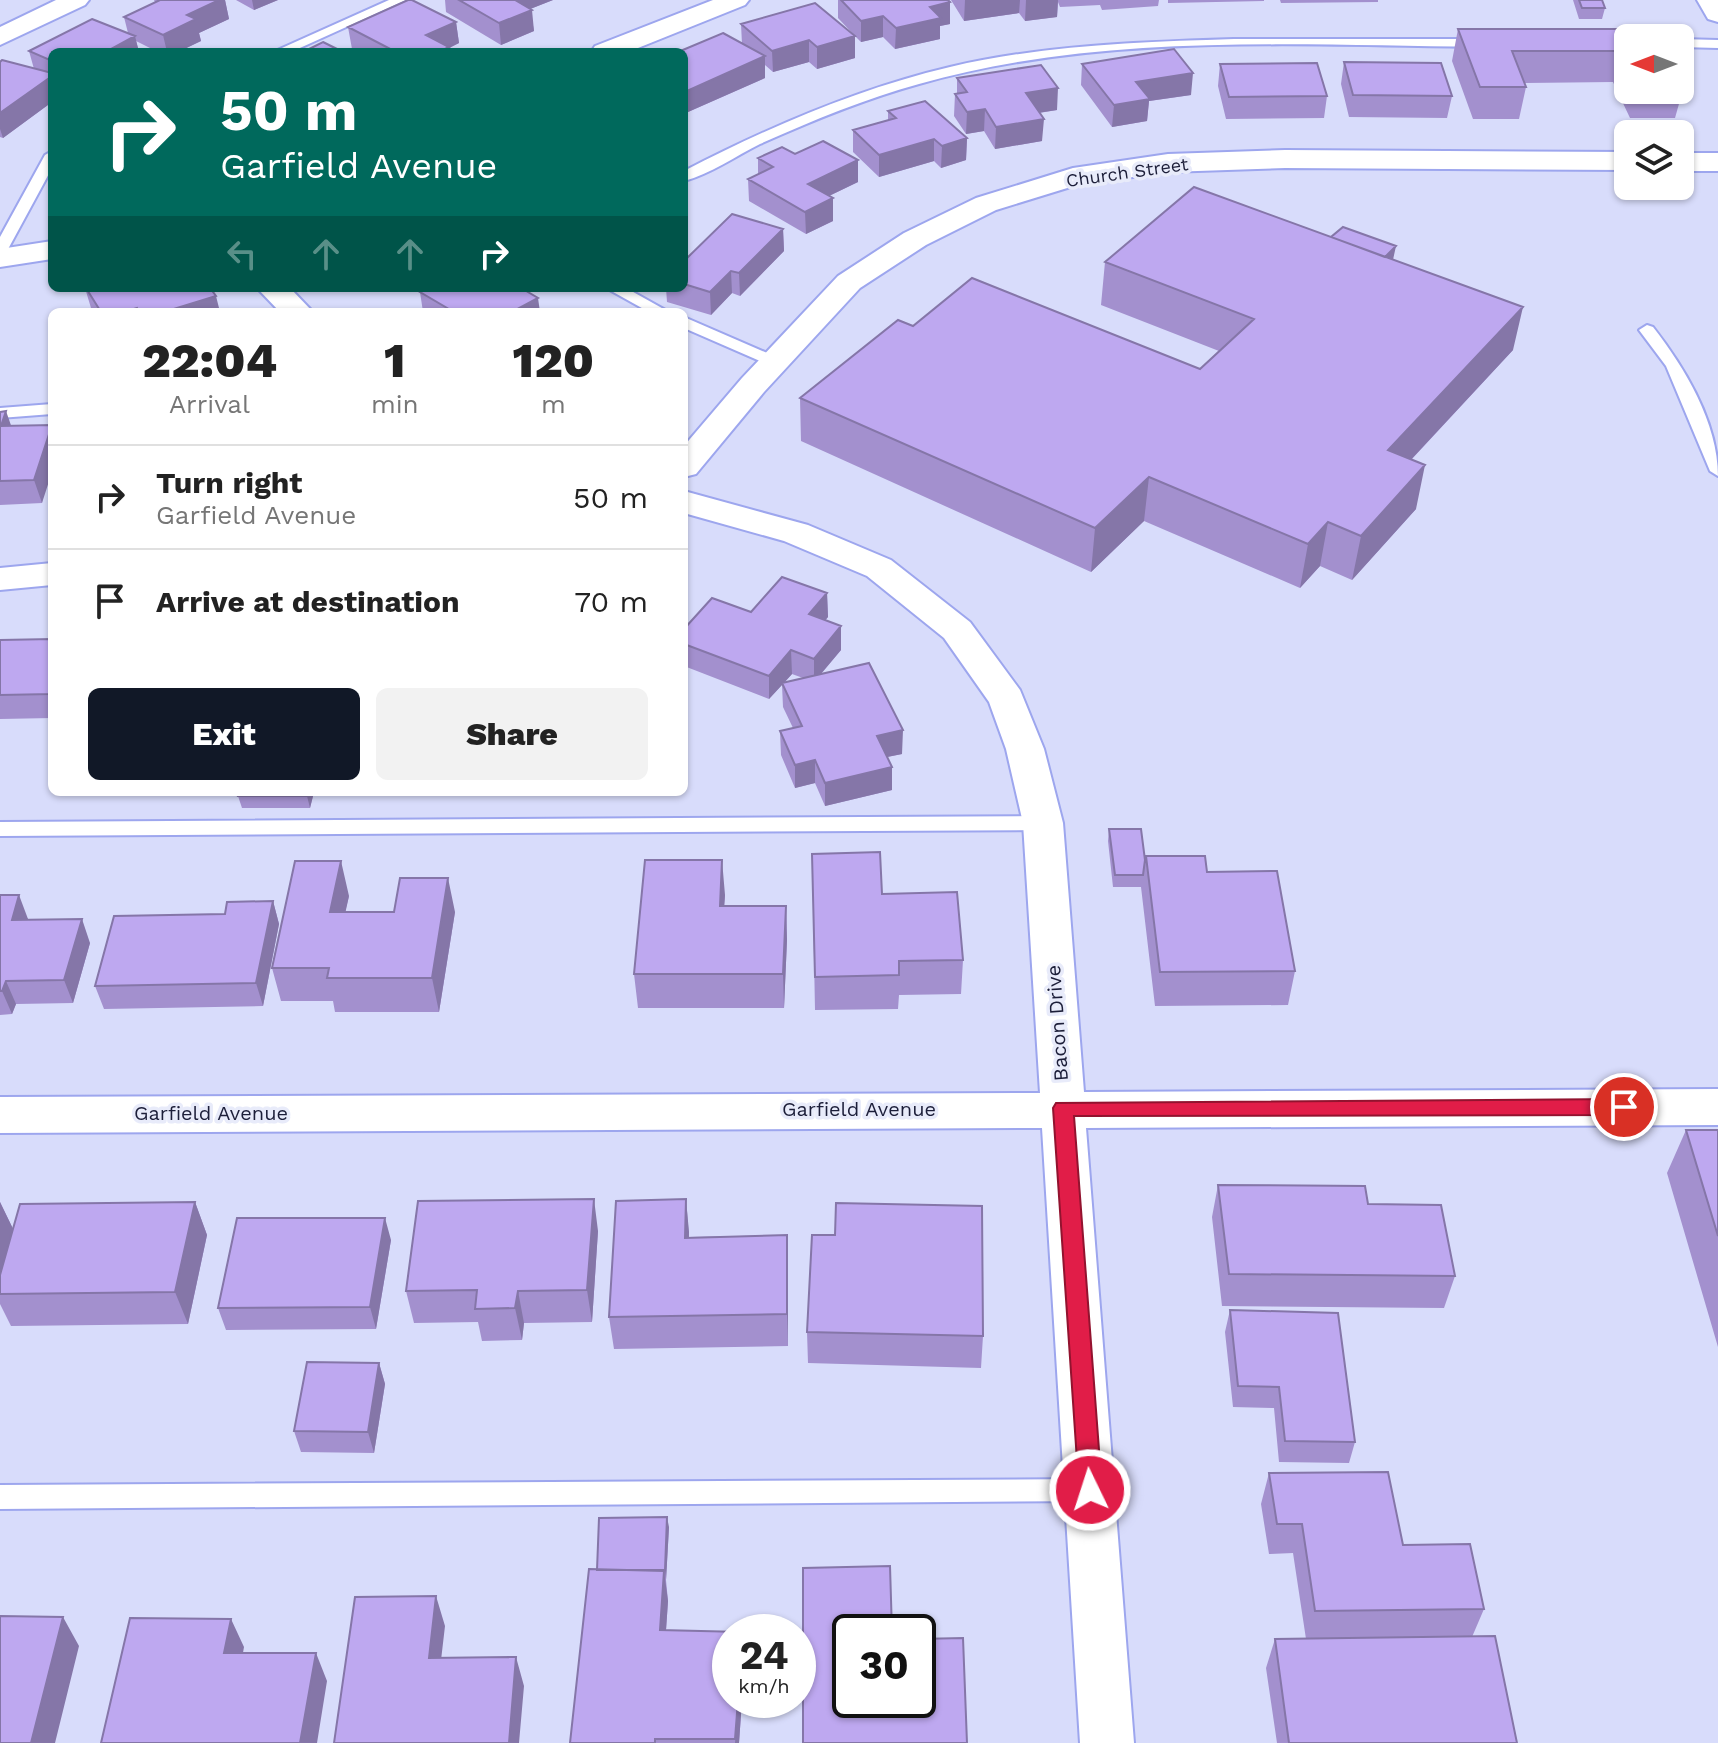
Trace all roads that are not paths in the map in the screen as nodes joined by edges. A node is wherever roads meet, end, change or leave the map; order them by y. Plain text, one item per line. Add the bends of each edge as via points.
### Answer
1 (76, 0) edge
2 (400, 0) edge
3 (736, 0) edge
4 (1711, 0) edge
5 (1718, 13) edge
6 (0, 37) edge
7 (1501, 43) edge
8 (1694, 43) edge
9 (1718, 44) edge
10 (289, 48) edge
11 (614, 48) edge
12 (1614, 161) edge
13 (48, 162) edge
14 (1694, 162) edge
15 (1718, 162) edge
16 (688, 175) edge
17 (0, 251) edge
18 (48, 251) edge
19 (0, 258) edge
20 (276, 292) edge
21 (622, 292) edge
22 (294, 308) edge
23 (653, 308) edge
24 (688, 324) edge
25 (1647, 330) dead end
26 (775, 362) junction
27 (48, 409) edge
28 (0, 413) edge
29 (688, 462) edge
30 (1718, 471) edge
31 (688, 503) edge
32 (48, 574) edge
33 (0, 579) edge
34 (1043, 823) junction
35 (0, 829) edge
36 (1718, 1107) edge
37 (1063, 1108) junction
38 (0, 1115) edge
39 (1090, 1490) junction
40 (0, 1497) edge
41 (1107, 1743) edge

1 - 6 street
2 - 10 lane
3 - 11 street
4 - 5 main road
7 - 16 lane via 1200,44 988,64 910,83 816,116
8 - 9 lane
12 - 26 street, Church Street via 1285,159 1168,163 1073,177 986,204 915,239 849,282
13 - 17 lane
14 - 15 street
18 - 19 street
20 - 22 street
21 - 23 lane
24 - 26 lane
25 - 30 lane via 1674,365
26 - 29 street, Church Street
27 - 28 lane
31 - 34 street, Bacon Drive via 796,533 879,568 957,630 1007,699
32 - 33 street
34 - 35 lane
34 - 37 street, Bacon Drive
36 - 37 street, Garfield Avenue
37 - 38 street, Garfield Avenue
37 - 39 street, Bacon Drive
39 - 40 lane
39 - 41 street, Bacon Drive

